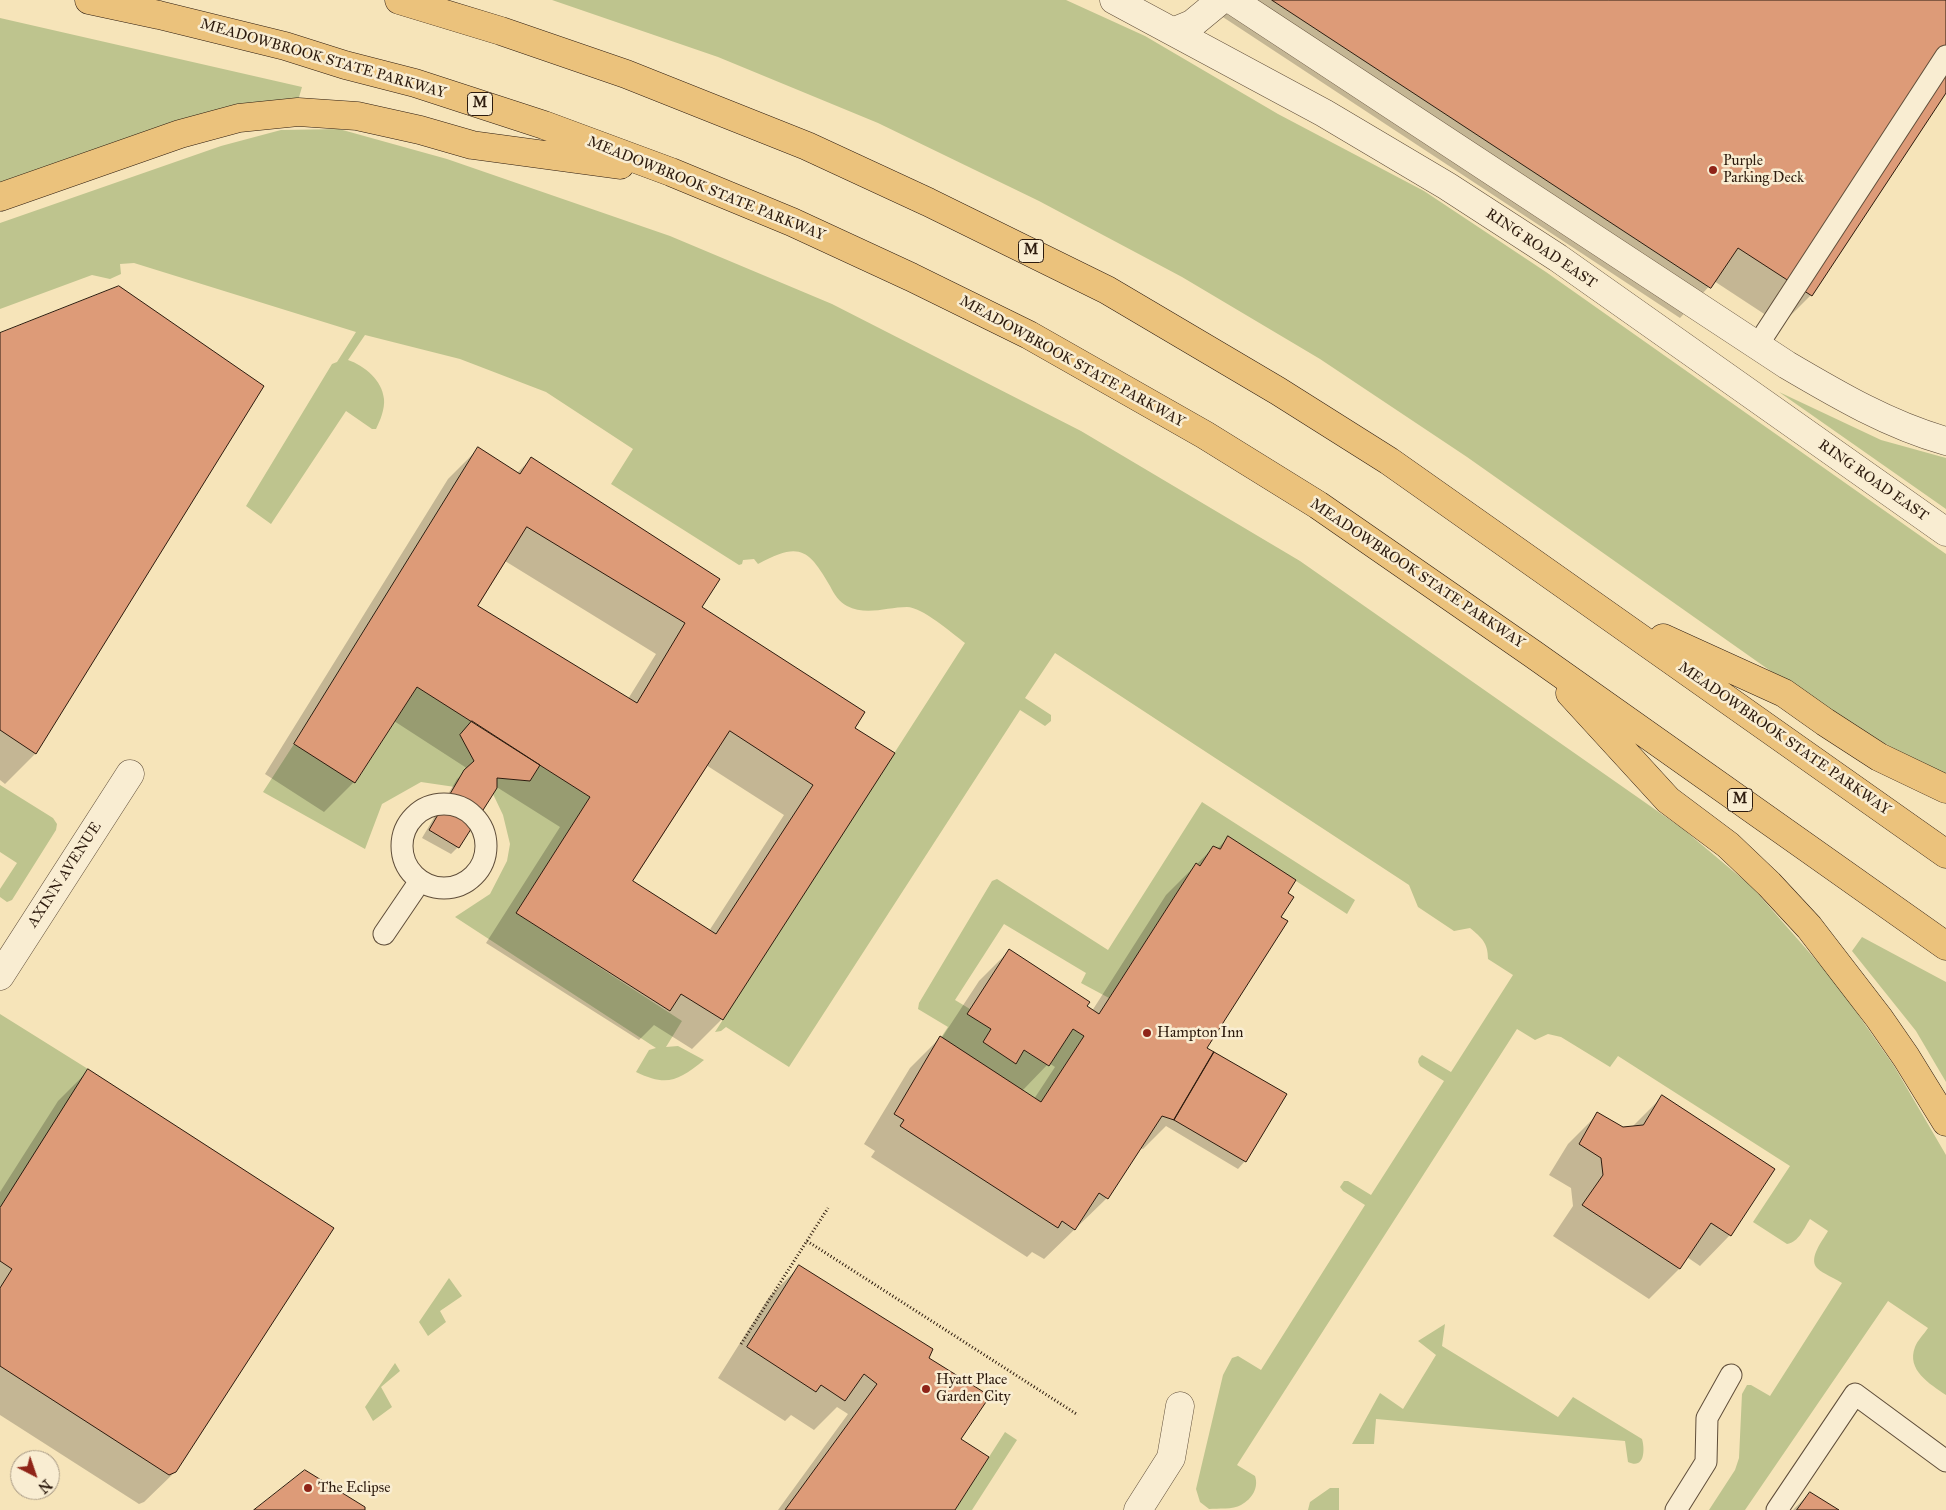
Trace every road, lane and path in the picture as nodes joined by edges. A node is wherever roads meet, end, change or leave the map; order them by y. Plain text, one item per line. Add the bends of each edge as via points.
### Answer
1 (89, 0) edge
2 (399, 0) edge
3 (1114, 0) edge
4 (1221, 0) edge
5 (1232, 0) edge
6 (1175, 31) junction
7 (1946, 56) edge
8 (671, 172) junction
9 (0, 197) edge
10 (1757, 346) junction
11 (1946, 441) edge
12 (1946, 532) edge
13 (1606, 613) junction
14 (1533, 654) junction
15 (130, 774) dead end
16 (1946, 789) edge
17 (1946, 854) edge
18 (420, 881) dead end
19 (384, 934) dead end
20 (1946, 946) edge
21 (0, 976) edge
22 (1946, 1122) edge
23 (828, 1208) dead end
24 (806, 1241) junction
25 (741, 1344) dead end
26 (1731, 1375) dead end
27 (1180, 1406) dead end
28 (1078, 1415) dead end
29 (1946, 1461) edge
30 (1138, 1510) edge
31 (1676, 1510) edge
32 (1777, 1510) edge

1 - 8 highway, MEADOWBROOK STATE PARKWAY / M via 231,32 415,83 544,124
2 - 13 highway, MEADOWBROOK STATE PARKWAY / M via 554,49 686,97 807,146 1056,264 1165,323 1335,426
3 - 6 street, RING ROAD EAST
4 - 6 street via 1192,24
5 - 10 street
6 - 12 street, RING ROAD EAST via 1324,113 1462,196 1566,264
7 - 10 lane
8 - 9 highway via 472,145 357,116 298,112 239,118 180,134
8 - 14 highway, MEADOWBROOK STATE PARKWAY / M via 792,222 911,277 1089,368 1318,505
10 - 11 street via 1855,404 1908,429
13 - 16 highway via 1784,692 1879,757
13 - 17 highway, MEADOWBROOK STATE PARKWAY / M
14 - 20 highway, MEADOWBROOK STATE PARKWAY / M
14 - 22 highway via 1668,800 1728,844 1809,927 1879,1018
15 - 21 street, AXINN AVENUE
18 - 19 lane
23 - 24 path
24 - 25 path
24 - 28 path
26 - 31 lane via 1707,1418 1706,1462
27 - 30 street via 1171,1458
29 - 32 lane via 1855,1394

